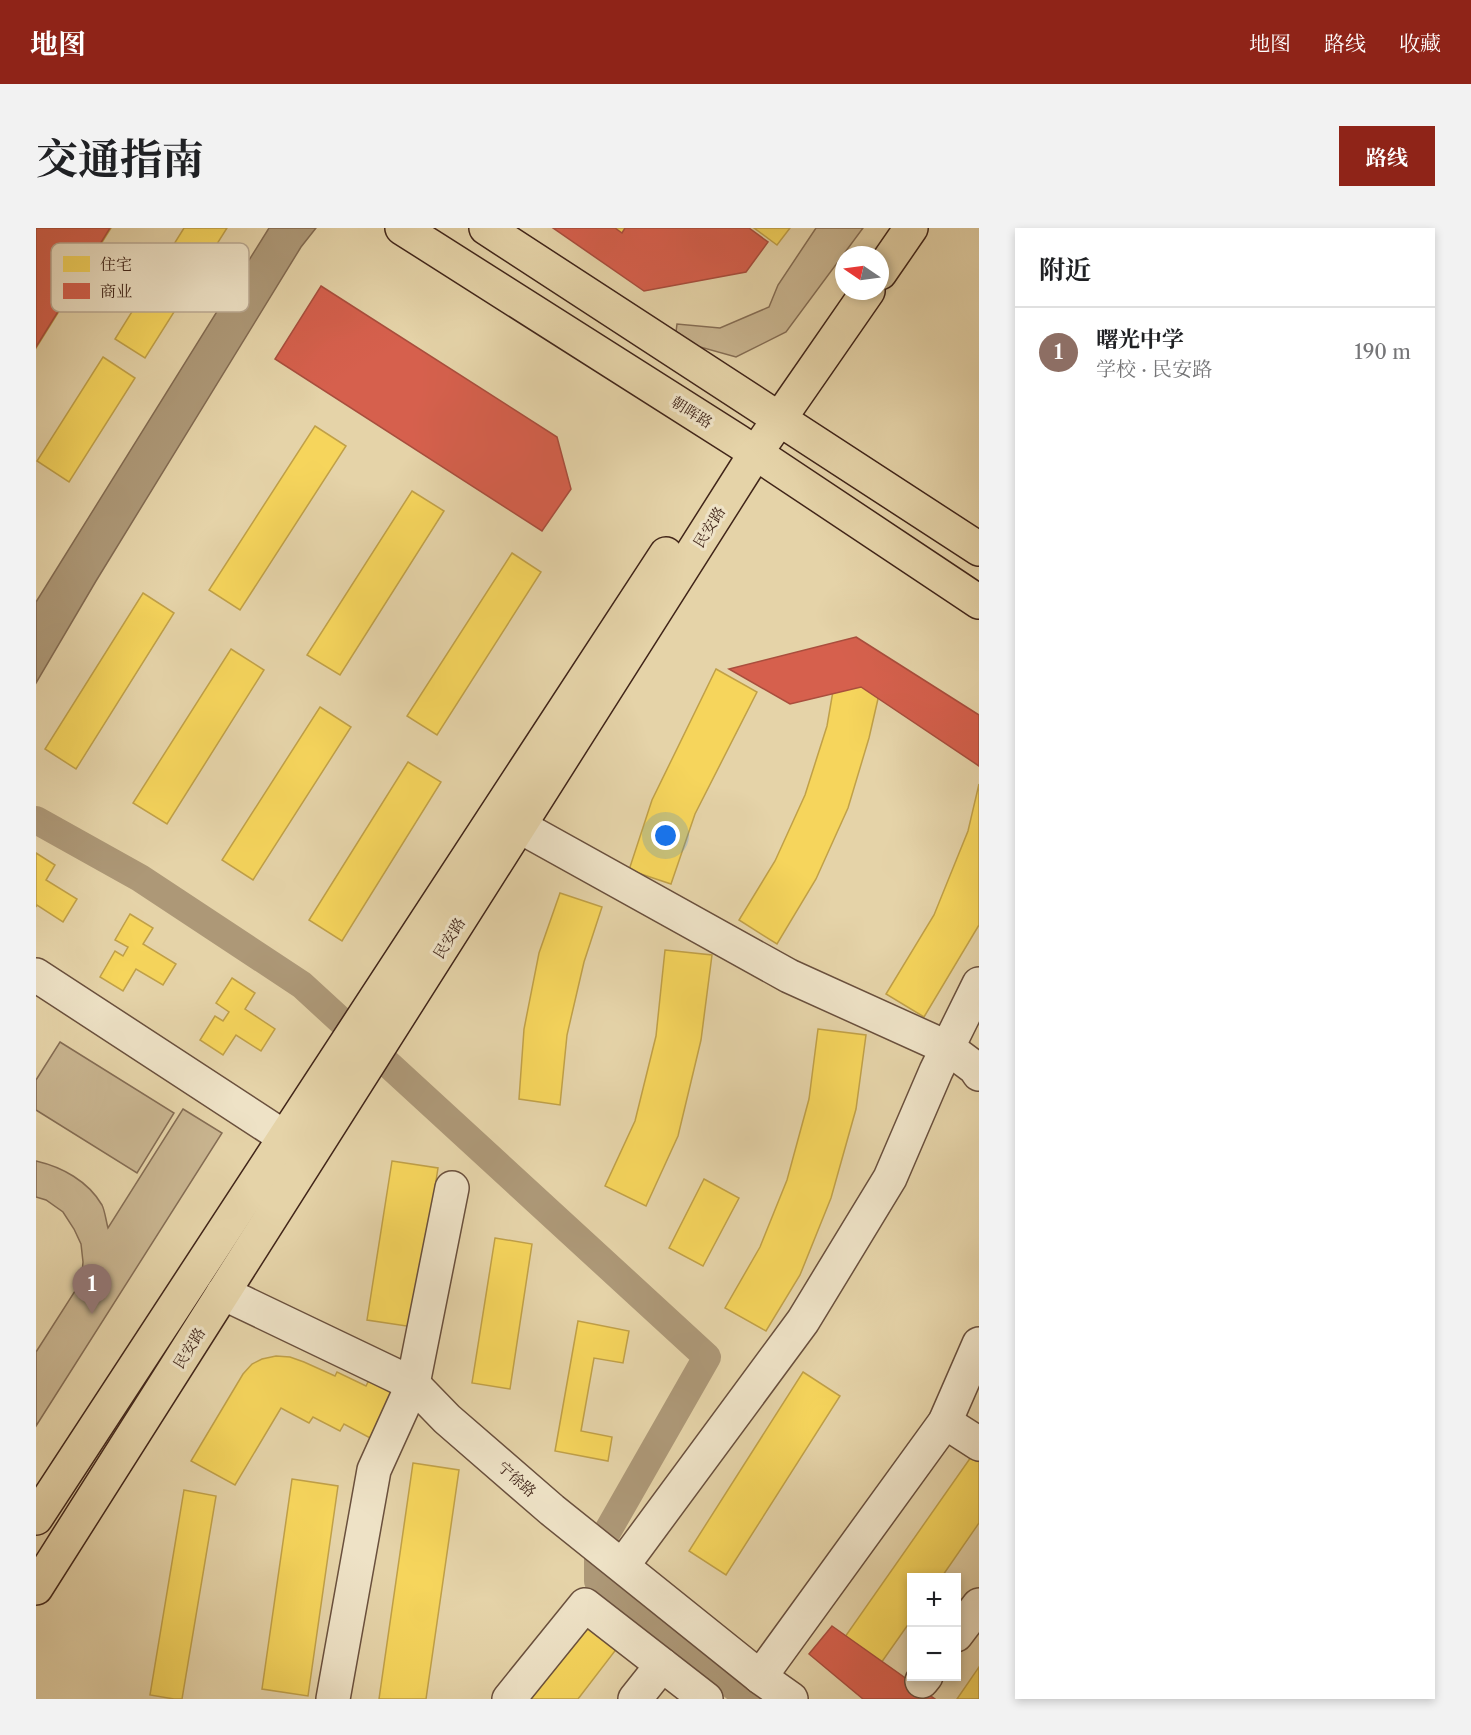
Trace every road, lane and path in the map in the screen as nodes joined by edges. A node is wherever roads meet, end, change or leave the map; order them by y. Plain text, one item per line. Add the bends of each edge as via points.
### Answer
1 (402, 228) edge
2 (486, 228) edge
3 (885, 228) edge
4 (911, 228) edge
5 (873, 246) edge
6 (889, 260) edge
7 (837, 300) edge
8 (861, 300) edge
9 (772, 413) junction
10 (747, 448) junction
11 (979, 549) edge
12 (979, 602) edge
13 (519, 826) junction
14 (36, 975) edge
15 (979, 984) edge
16 (396, 993) junction
17 (948, 1048) junction
18 (979, 1074) edge
19 (333, 1092) junction
20 (284, 1137) junction
21 (452, 1188) dead end
22 (223, 1293) junction
23 (979, 1344) edge
24 (413, 1384) junction
25 (945, 1422) junction
26 (979, 1444) edge
27 (36, 1518) edge
28 (618, 1561) junction
29 (36, 1588) edge
30 (979, 1605) edge
31 (961, 1630) edge
32 (662, 1665) junction
33 (760, 1677) junction
34 (333, 1699) edge
35 (509, 1699) edge
36 (635, 1699) edge
37 (706, 1699) edge
38 (791, 1699) edge

1 - 10 main road, 朝晖路
2 - 9 main road
3 - 5 main road
4 - 6 main road
7 - 9 main road, 民安路
8 - 9 main road, 民安路
9 - 10 main road, 民安路
9 - 11 main road
10 - 12 main road, 朝晖路
10 - 13 main road, 民安路
10 - 16 main road, 民安路
13 - 16 main road, 民安路
13 - 17 street via 789,976
14 - 20 street
15 - 17 street
16 - 19 main road, 民安路
17 - 18 street
17 - 28 street via 890,1178 803,1321
19 - 20 main road, 民安路
19 - 22 main road, 民安路
20 - 27 main road, 民安路
21 - 24 street
22 - 24 street, 宁徐路
22 - 29 main road, 民安路
23 - 25 street
24 - 28 street, 宁徐路 via 447,1419 552,1510
24 - 34 street via 374,1470
25 - 26 street
25 - 33 street
28 - 33 street, 宁徐路
30 - 31 street
32 - 35 street via 585,1605
32 - 36 street
32 - 37 street
33 - 38 street, 宁徐路

